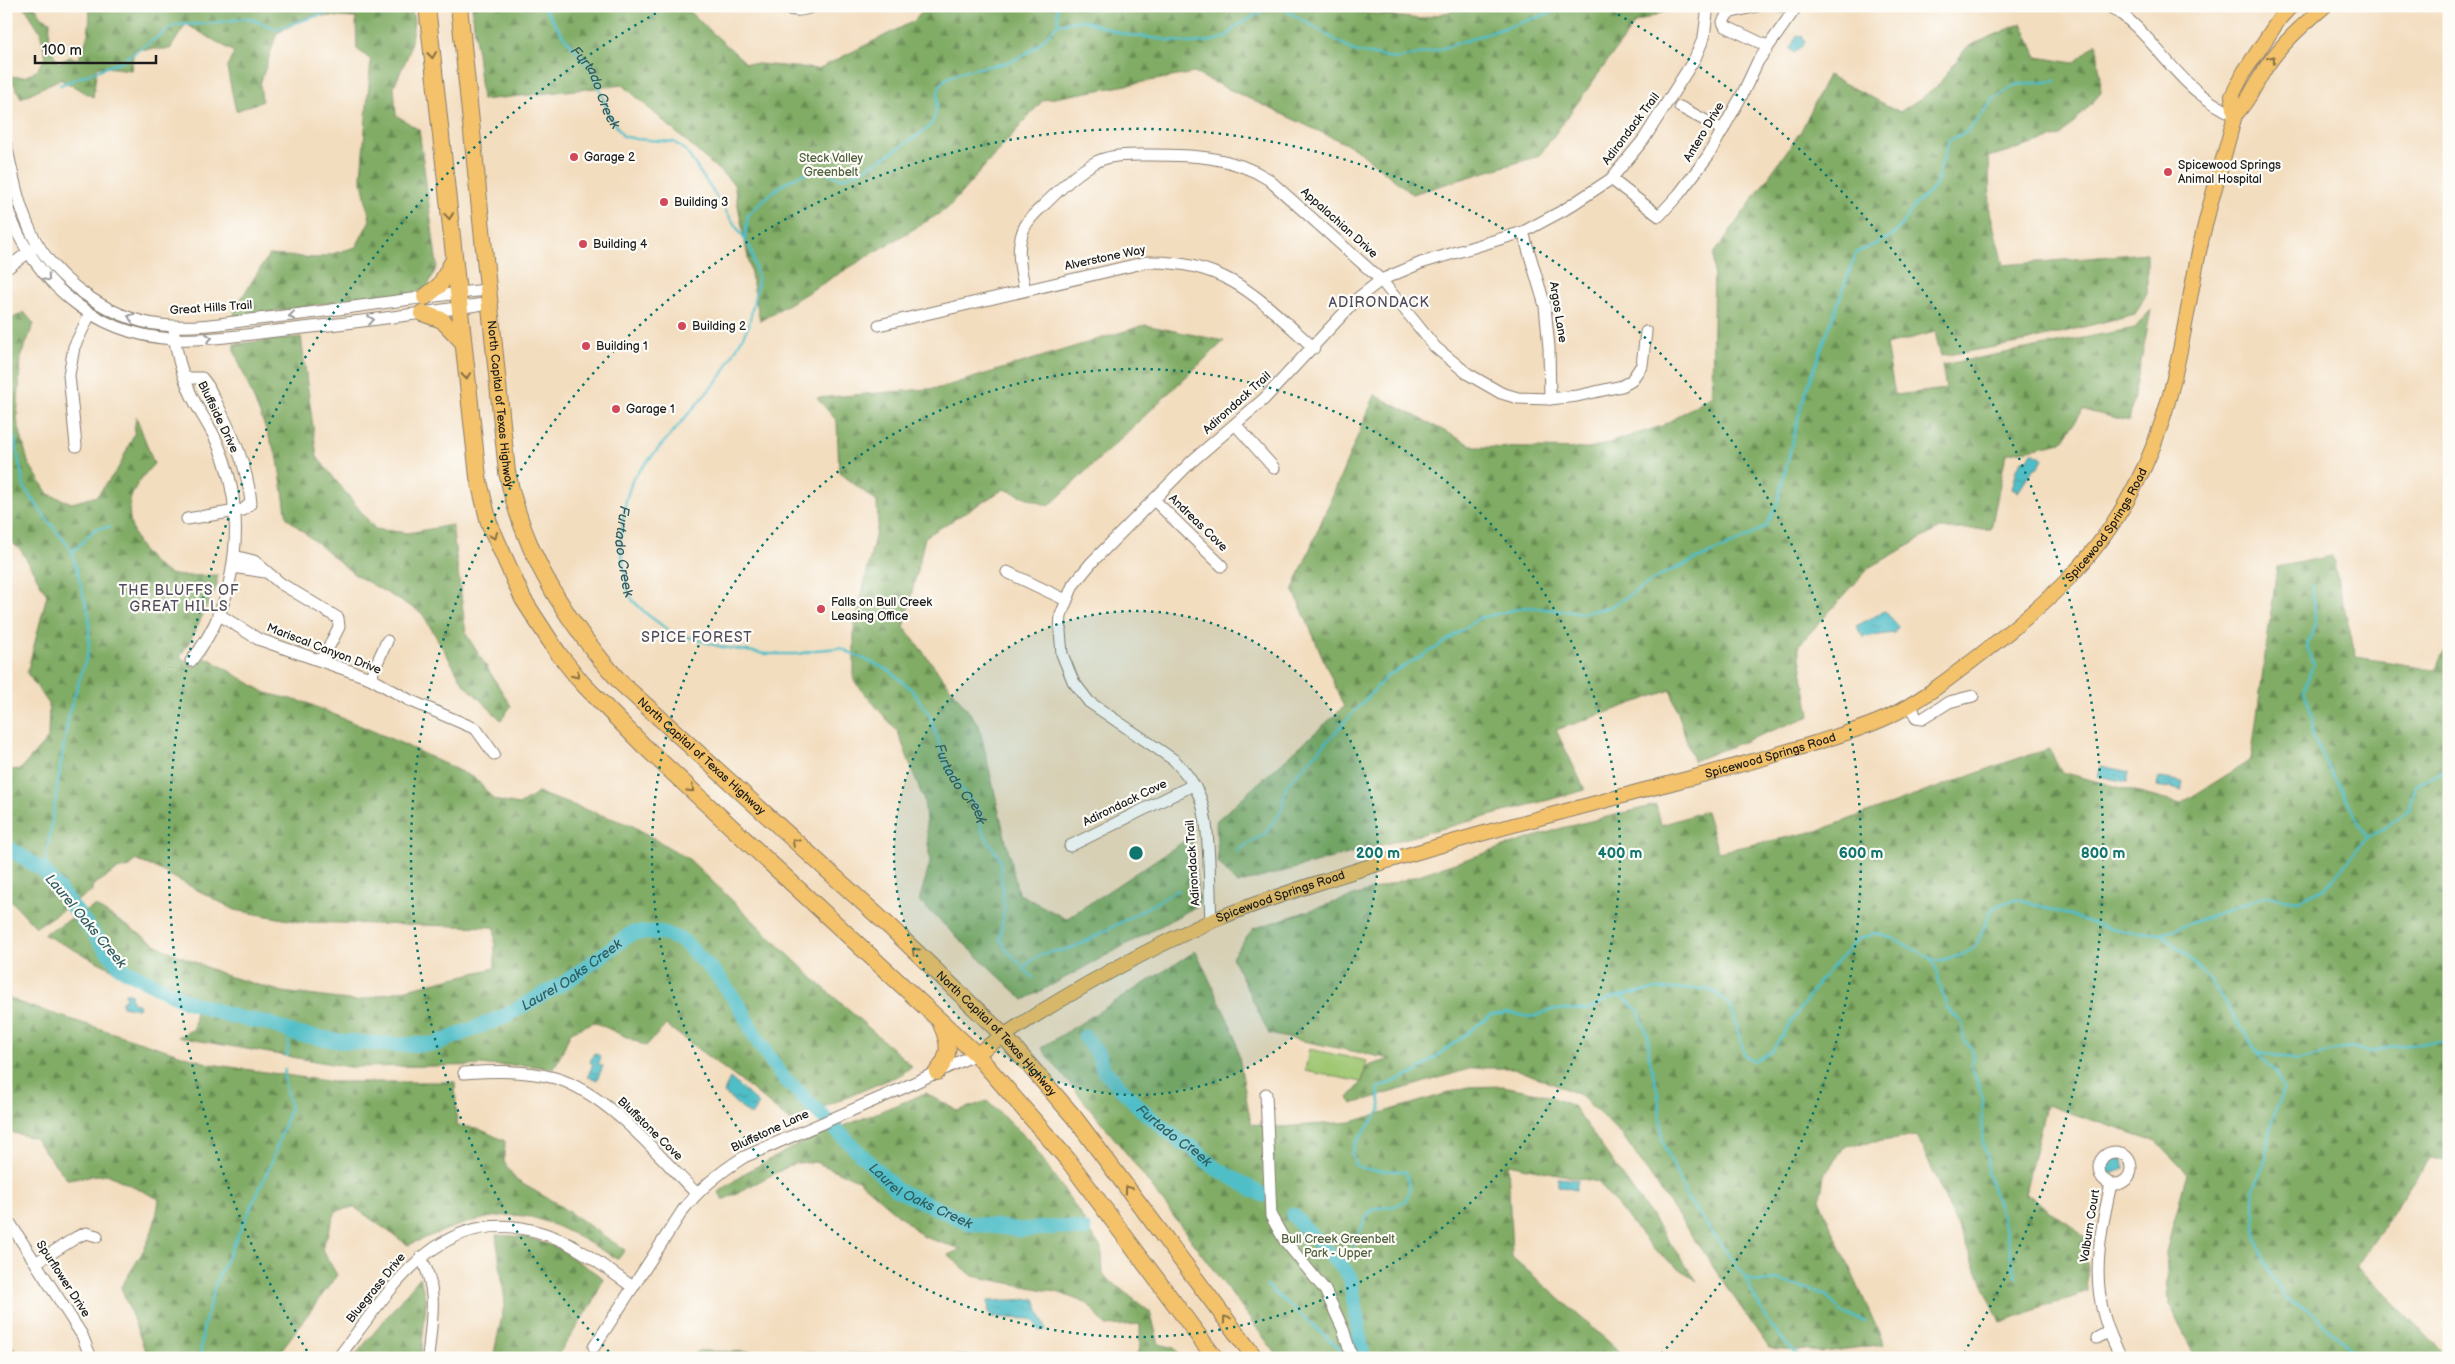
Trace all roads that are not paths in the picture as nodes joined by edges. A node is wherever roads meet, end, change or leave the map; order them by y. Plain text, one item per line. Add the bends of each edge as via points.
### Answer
1 (427, 6) edge
2 (459, 6) edge
3 (780, 6) edge
4 (813, 6) edge
5 (1708, 6) edge
6 (1757, 6) edge
7 (1780, 6) edge
8 (2109, 6) edge
9 (2291, 6) edge
10 (2325, 6) edge
11 (1797, 7) edge
12 (1767, 46) junction
13 (1680, 108) dead end
14 (2236, 115) junction
15 (1723, 130) junction
16 (6, 145) edge
17 (1611, 179) junction
18 (6, 206) edge
19 (1523, 232) junction
20 (38, 245) junction
21 (28, 253) junction
22 (453, 261) junction
23 (6, 268) edge
24 (1382, 280) junction
25 (1025, 290) junction
26 (489, 296) junction
27 (425, 297) junction
28 (458, 300) junction
29 (331, 312) junction
30 (422, 313) junction
31 (90, 314) junction
32 (332, 325) junction
33 (879, 325) dead end
34 (173, 326) junction
35 (1646, 332) dead end
36 (174, 339) junction
37 (462, 341) junction
38 (1314, 348) junction
39 (185, 378) junction
40 (1550, 399) junction
41 (1235, 424) junction
42 (76, 446) dead end
43 (1274, 468) dead end
44 (1154, 500) junction
45 (235, 512) junction
46 (188, 519) dead end
47 (233, 562) junction
48 (1222, 566) dead end
49 (1007, 572) dead end
50 (1066, 600) junction
51 (218, 614) junction
52 (388, 641) dead end
53 (322, 660) junction
54 (191, 661) dead end
55 (370, 678) junction
56 (1973, 696) dead end
57 (1911, 704) junction
58 (494, 754) dead end
59 (1193, 785) junction
60 (1070, 846) dead end
61 (1211, 921) junction
62 (939, 1020) junction
63 (1003, 1035) junction
64 (976, 1054) junction
65 (937, 1072) junction
66 (464, 1073) dead end
67 (1266, 1094) dead end
68 (2111, 1184) dead end
69 (696, 1193) junction
70 (6, 1217) edge
71 (97, 1236) dead end
72 (420, 1257) junction
73 (37, 1262) junction
74 (633, 1287) junction
75 (2108, 1332) junction
76 (2097, 1338) dead end
77 (594, 1347) dead end
78 (91, 1358) edge
79 (338, 1358) edge
80 (428, 1358) edge
81 (1215, 1358) edge
82 (1255, 1358) edge
83 (1352, 1358) edge
84 (2122, 1358) edge

1 -> 22 highway
2 - 26 highway, North Capital of Texas Highway
3 - 4 street via 799,11
5 - 17 street, Adirondack Trail via 1704,37 1695,58 1644,140
6 - 12 street via 1728,13 1723,22
7 - 11 street
8 - 14 street via 2145,36 2197,92
9 - 14 main road, Spicewood Springs Road via 2244,72 2232,96
14 -> 10 main road, Spicewood Springs Road via 2248,102 2257,81 2279,51
11 - 12 street, Antero Drive
12 - 15 street, Antero Drive
13 - 15 street
14 - 57 main road, Spicewood Springs Road via 2200,248 2180,358 2164,422 2135,487 2100,544 2058,591 1965,667
15 - 17 street, Antero Drive via 1693,176 1659,216
16 - 20 street, Great Hills Trail via 24,215
17 - 19 street, Adirondack Trail
18 - 21 street, Great Hills Trail
19 - 24 street, Adirondack Trail via 1421,262
19 - 40 street, Argos Lane via 1545,306
20 - 21 street
34 -> 20 street, Great Hills Trail via 129,316 87,296 70,282
21 - 23 street
21 -> 31 street, Great Hills Trail via 53,285
22 - 27 highway via 440,285
22 - 28 highway
24 - 25 street, Appalachian Drive via 1255,171 1194,155 1123,155 1087,167 1026,224 1018,252
24 - 38 street, Adirondack Trail via 1358,298
24 - 40 street, Appalachian Drive via 1435,347 1468,374 1501,393 1518,398
25 - 33 street, Alverstone Way
25 - 38 street, Alverstone Way via 1147,262 1185,263 1235,281
26 - 28 street, Great Hills Trail
63 -> 26 highway, North Capital of Texas Highway via 890,927 620,683 570,620 537,561 513,501 507,472
27 - 28 street, Great Hills Trail
27 - 29 street, Great Hills Trail
28 - 30 street, Great Hills Trail
28 - 37 highway
29 - 32 street
29 -> 34 street, Great Hills Trail
32 -> 30 street, Great Hills Trail
30 - 37 highway via 442,320
31 - 36 street, Great Hills Trail via 126,330
31 - 42 street via 74,347 69,375
36 -> 32 street, Great Hills Trail
34 - 36 street, Bluffside Drive
35 - 40 street, Appalachian Drive via 1642,365 1631,381 1613,389
36 - 39 street, Bluffside Drive
37 -> 62 highway via 473,446 489,523 523,599 558,653 582,683 643,745
38 - 41 street, Adirondack Trail
39 - 45 street, Bluffside Drive via 224,459
39 - 45 street via 202,378 236,440 251,503
41 - 43 street
41 - 44 street, Adirondack Trail
44 - 48 street, Andreas Cove
44 - 50 street, Adirondack Trail via 1083,573
45 - 46 street
45 - 47 street, Bluffside Drive
47 - 51 street, Bluffside Drive
47 - 53 street via 254,561 265,572 338,618 339,627
49 - 50 street
50 - 59 street, Adirondack Trail via 1060,631 1062,654 1077,687 1089,702 1174,760
51 - 53 street, Mariscal Canyon Drive via 258,639
51 - 54 street, Bluffside Drive
52 - 55 street
53 - 55 street, Mariscal Canyon Drive
55 - 58 street, Mariscal Canyon Drive via 409,700 476,729
56 - 57 street via 1949,702 1922,719 1916,718
57 - 61 main road, Spicewood Springs Road via 1864,727 1824,740 1340,876
59 - 60 street, Adirondack Cove
59 - 61 street, Adirondack Trail via 1199,794 1205,821
61 - 63 main road, Spicewood Springs Road via 1158,947
62 - 64 highway
62 - 65 highway via 949,1046 946,1063
63 - 64 main road, Spicewood Springs Road
82 -> 63 highway, North Capital of Texas Highway via 1074,1117
64 - 65 street, Bluffstone Lane
64 - 81 highway via 1068,1160
65 - 69 street, Bluffstone Lane via 744,1157
66 - 69 street, Bluffstone Cove via 511,1071 556,1079 578,1089 613,1112
67 - 83 street via 1271,1216 1285,1241 1325,1290
68 - 75 street, Valburn Court via 2097,1260 2099,1297
69 - 74 street, Bluffstone Lane
70 - 73 street, Spurflower Drive
71 - 73 street via 86,1233
72 - 74 street, Bluegrass Drive via 467,1233 514,1227 546,1234 574,1247
72 - 79 street, Bluegrass Drive
72 - 80 street via 429,1272 433,1292
73 - 78 street, Spurflower Drive via 82,1335
74 - 77 street, Bluffstone Lane
75 - 76 street
75 - 84 street, Valburn Court

